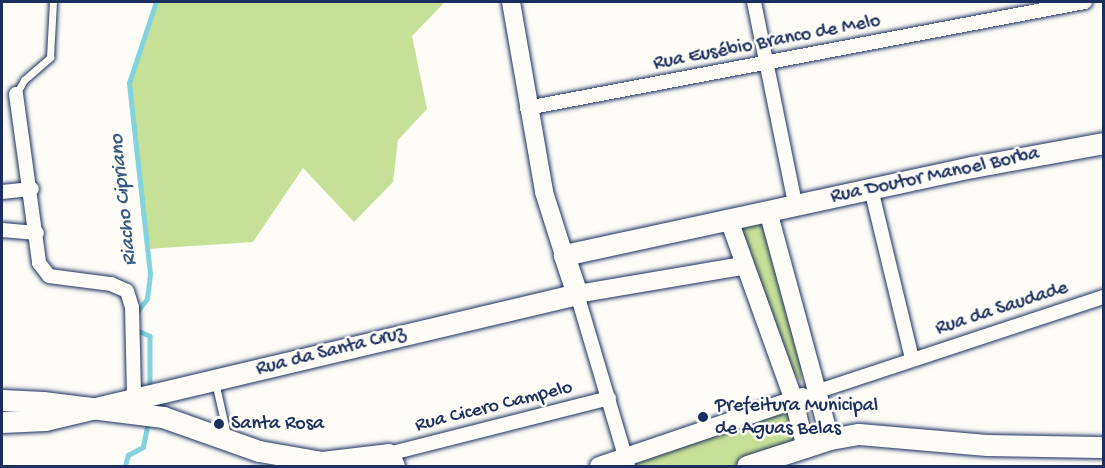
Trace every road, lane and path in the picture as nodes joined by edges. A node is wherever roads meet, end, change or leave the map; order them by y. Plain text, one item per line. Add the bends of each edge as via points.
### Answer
1 (53, 2) edge
2 (511, 2) edge
3 (754, 2) edge
4 (1084, 2) edge
5 (769, 63) junction
6 (16, 94) joint
7 (527, 108) junction
8 (1104, 143) edge
9 (32, 189) junction
10 (871, 189) junction
11 (2, 192) edge
12 (795, 204) junction
13 (768, 211) junction
14 (729, 220) junction
15 (2, 230) edge
16 (37, 233) junction
17 (564, 255) junction
18 (743, 266) junction
19 (577, 294) junction
20 (1104, 297) edge
21 (912, 359) junction
22 (215, 382) junction
23 (819, 391) junction
24 (134, 398) junction
25 (609, 398) junction
26 (2, 400) edge
27 (794, 401) junction
28 (85, 409) junction
29 (2, 422) edge
30 (830, 439) junction
31 (228, 442) junction
32 (1104, 447) edge
33 (806, 448) junction
34 (391, 460) edge
35 (627, 463) edge
36 (599, 466) edge
37 (747, 466) edge

1 - 6 lane via 50,57 24,80
2 - 7 street
3 - 5 street
4 - 5 street, Rua Eusébio Branco de Melo
5 - 7 street, Rua Eusébio Branco de Melo
5 - 12 street
6 - 9 street
7 - 17 street via 544,192
8 - 10 main road, Rua Doutor Manoel Borba
9 - 11 street
9 - 16 street
10 - 12 main road, Rua Doutor Manoel Borba
10 - 21 street
12 - 13 main road, Rua Doutor Manoel Borba
13 - 14 main road, Rua Doutor Manoel Borba
13 - 23 street
14 - 17 main road, Rua Doutor Manoel Borba
14 - 18 street
15 - 16 street
16 - 24 street via 41,268 49,276 64,281 111,284 127,291 132,307
17 - 19 main road
18 - 19 street
18 - 27 street
19 - 22 main road, Rua da Santa Cruz
19 - 25 street
20 - 21 street, Rua da Saudade
21 - 23 street, Rua da Saudade
22 - 24 main road, Rua da Santa Cruz
22 - 31 lane
23 - 27 street
23 - 30 street
24 - 28 main road, Rua da Santa Cruz
25 - 34 street, Rua Cicero Campelo
25 - 35 street
26 - 28 main road
27 - 33 street
27 - 35 street
28 - 29 main road, Rua da Santa Cruz via 45,420
28 - 31 main road via 163,417
30 - 32 main road via 859,434 987,445
30 - 33 main road
31 - 34 main road via 322,462
33 - 37 main road
35 - 36 street

